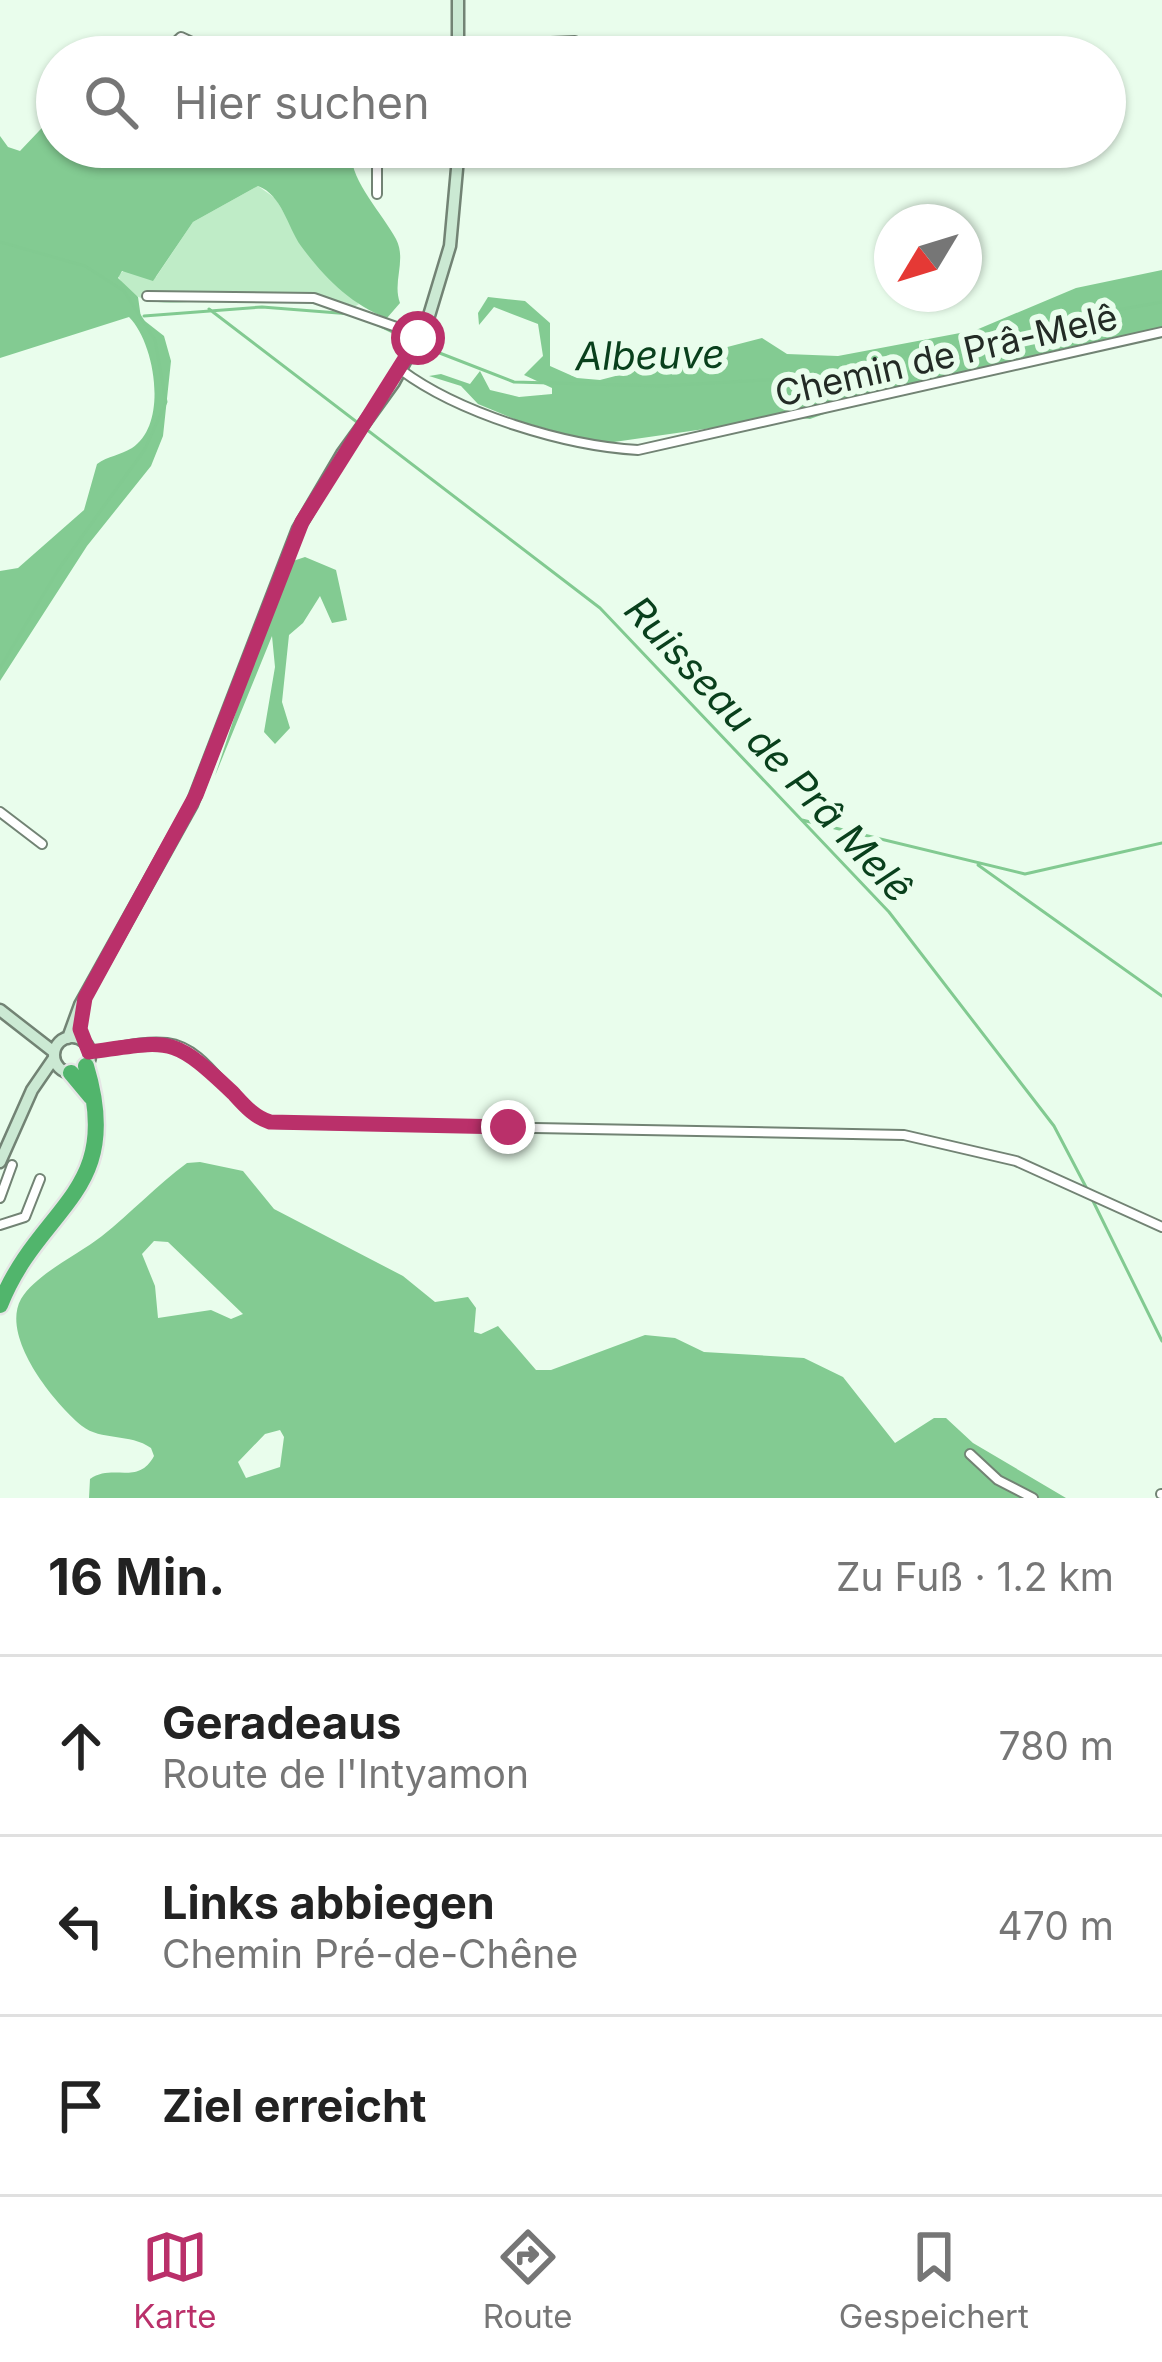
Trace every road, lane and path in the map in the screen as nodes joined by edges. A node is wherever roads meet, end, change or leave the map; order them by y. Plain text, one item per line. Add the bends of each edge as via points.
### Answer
1 (458, 0) edge
2 (458, 36) edge
3 (377, 168) edge
4 (457, 168) edge
5 (377, 194) dead end
6 (147, 296) dead end
7 (1162, 332) edge
8 (419, 337) junction
9 (401, 370) junction
10 (0, 812) edge
11 (42, 844) dead end
12 (85, 998) junction
13 (0, 1010) edge
14 (30, 1027) junction
15 (66, 1038) junction
16 (82, 1040) junction
17 (54, 1054) junction
18 (78, 1066) junction
19 (27, 1104) junction
20 (6, 1163) edge
21 (40, 1179) dead end
22 (0, 1198) edge
23 (0, 1225) edge
24 (1162, 1227) edge
25 (0, 1305) edge
26 (970, 1454) dead end
27 (1034, 1498) edge

1 - 2 main road
3 - 5 street
4 - 8 main road via 450,246
6 - 8 street via 314,298
7 - 9 street, Chemin de Prâ-Melê via 638,450 586,448
8 - 9 main road
9 - 12 main road via 290,547 185,818
10 - 11 street
12 - 15 main road
12 - 16 main road
13 - 14 main road
14 - 15 main road
14 - 17 main road
15 - 16 main road
15 - 17 main road
16 - 18 main road
17 - 18 main road
17 - 19 main road
18 - 19 main road via 46,1082
18 - 24 street via 159,1042 178,1046 274,1123 904,1135 991,1153
18 - 25 highway via 94,1103 97,1143 86,1177 26,1255
19 - 20 main road
20 - 22 street
21 - 23 street via 25,1217
26 - 27 street

